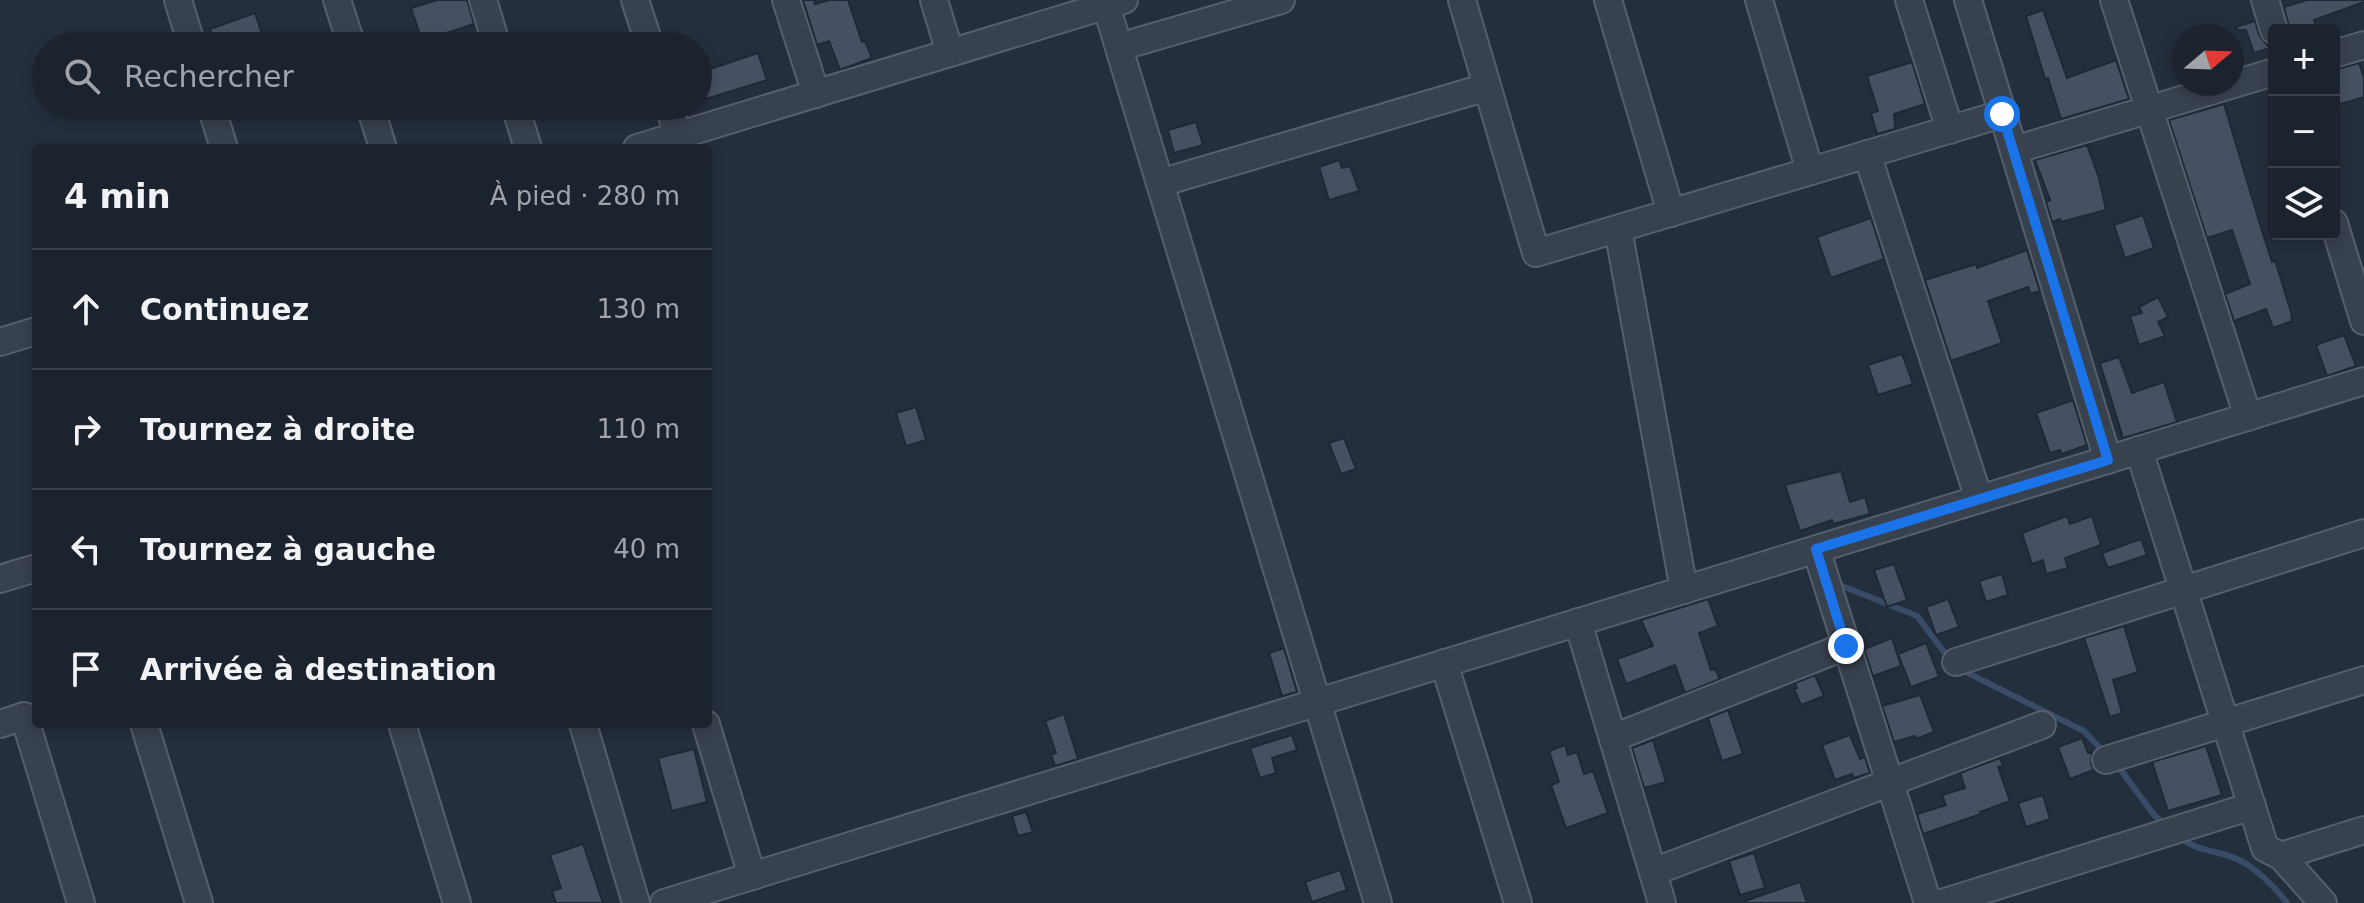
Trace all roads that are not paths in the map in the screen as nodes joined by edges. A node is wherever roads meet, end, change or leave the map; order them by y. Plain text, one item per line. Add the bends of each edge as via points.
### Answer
1 (178, 0) edge
2 (337, 0) edge
3 (483, 0) edge
4 (635, 0) edge
5 (786, 0) edge
6 (934, 0) edge
7 (1281, 0) edge
8 (1462, 0) edge
9 (1608, 0) edge
10 (1759, 0) edge
11 (1909, 0) edge
12 (1968, 0) edge
13 (2114, 0) edge
14 (2265, 0) edge
15 (1098, 4) edge
16 (2272, 24) edge
17 (188, 32) edge
18 (347, 32) edge
19 (493, 32) edge
20 (645, 32) edge
21 (2364, 45) edge
22 (1119, 47) junction
23 (2340, 52) edge
24 (950, 53) junction
25 (2268, 74) edge
26 (1487, 87) junction
27 (816, 94) junction
28 (2149, 109) junction
29 (2002, 114) junction
30 (215, 120) edge
31 (374, 120) edge
32 (519, 120) edge
33 (673, 120) edge
34 (1950, 130) junction
35 (678, 136) junction
36 (223, 144) edge
37 (382, 144) edge
38 (527, 144) edge
39 (651, 144) edge
40 (2014, 150) junction
41 (1867, 154) junction
42 (1810, 171) junction
43 (1160, 183) junction
44 (1671, 213) junction
45 (1618, 229) junction
46 (2339, 240) edge
47 (2364, 321) edge
48 (32, 332) edge
49 (0, 342) edge
50 (2364, 381) edge
51 (2248, 417) junction
52 (2139, 450) junction
53 (2108, 460) junction
54 (1979, 499) junction
55 (2364, 533) edge
56 (1816, 549) junction
57 (32, 569) edge
58 (0, 579) edge
59 (1684, 590) junction
60 (2184, 590) junction
61 (1578, 622) junction
62 (1846, 646) junction
63 (1956, 662) dead end
64 (1444, 663) junction
65 (2364, 680) edge
66 (1317, 702) junction
67 (2225, 723) junction
68 (0, 724) edge
69 (2042, 725) dead end
70 (145, 728) edge
71 (403, 728) edge
72 (584, 728) edge
73 (707, 728) edge
74 (1613, 738) junction
75 (2106, 760) dead end
76 (1890, 783) junction
77 (2252, 806) junction
78 (2364, 830) edge
79 (2281, 856) junction
80 (1653, 872) junction
81 (752, 876) junction
82 (81, 903) edge
83 (199, 903) edge
84 (457, 903) edge
85 (636, 903) edge
86 (664, 903) edge
87 (1378, 903) edge
88 (1518, 903) edge
89 (1662, 903) edge
90 (1928, 903) edge
91 (1942, 903) edge
92 (2323, 903) edge

1 - 17 street
2 - 18 street
3 - 19 street
4 - 20 street
5 - 27 street
6 - 24 street
7 - 22 street
8 - 26 street
9 - 44 street
10 - 42 street
11 - 34 street
12 - 29 street
13 - 28 street
14 - 16 street
15 - 22 street
15 - 24 street
21 - 23 street
22 - 43 street
24 - 27 street
25 - 28 street
26 - 43 street
26 - 45 street via 1536,253
27 - 35 street
28 - 40 street
28 - 51 street
29 - 34 street
29 - 40 street
30 - 36 street
31 - 37 street
32 - 38 street
33 - 35 street
34 - 41 street
35 - 39 street
40 - 53 street
41 - 42 street
41 - 54 street
42 - 44 street
43 - 66 street
44 - 45 street
45 - 59 street
46 - 47 street
48 - 49 street
50 - 51 street
51 - 52 street
52 - 53 street
52 - 60 street
53 - 54 street
54 - 56 street
55 - 60 street
56 - 59 street
56 - 62 street
57 - 58 street
59 - 61 street
60 - 63 street
60 - 67 street
61 - 64 street
61 - 74 street
62 - 74 street
62 - 76 street
64 - 66 street
64 - 88 street
65 - 67 street
66 - 81 street
66 - 87 street
67 - 75 street
67 - 77 street
68 - 82 street via 24,716
69 - 76 street
70 - 83 street
71 - 84 street
72 - 85 street
73 - 81 street
74 - 80 street
76 - 80 street
76 - 90 street
77 - 79 street via 2265,848
77 - 91 street
78 - 79 street
79 - 92 street
80 - 89 street
81 - 86 street

